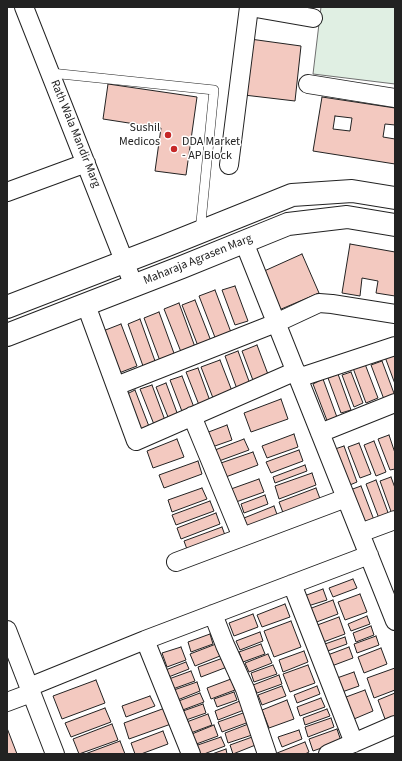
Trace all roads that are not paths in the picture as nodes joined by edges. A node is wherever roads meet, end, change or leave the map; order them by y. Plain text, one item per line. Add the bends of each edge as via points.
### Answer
1 (24, 7) edge
2 (250, 7) edge
3 (313, 18) dead end
4 (51, 74) junction
5 (308, 84) dead end
6 (395, 98) edge
7 (86, 163) junction
8 (229, 165) dead end
9 (7, 192) edge
10 (395, 198) edge
11 (395, 225) edge
12 (200, 232) junction
13 (244, 242) junction
14 (125, 261) junction
15 (134, 286) junction
16 (86, 305) junction
17 (7, 307) edge
18 (395, 314) edge
19 (276, 323) junction
20 (7, 335) edge
21 (395, 346) edge
22 (297, 375) junction
23 (116, 386) junction
24 (395, 403) edge
25 (192, 416) junction
26 (320, 433) junction
27 (346, 498) junction
28 (395, 520) edge
29 (360, 533) junction
30 (242, 537) junction
31 (369, 555) junction
32 (176, 562) dead end
33 (292, 584) junction
34 (214, 614) junction
35 (395, 620) edge
36 (7, 630) edge
37 (145, 640) junction
38 (30, 690) junction
39 (7, 702) edge
40 (395, 725) edge
41 (354, 743) junction
42 (55, 754) edge
43 (191, 754) edge
44 (268, 754) edge
45 (328, 754) edge

1 - 4 street, Rath Wala Mandir Marg
2 - 3 street
2 - 8 street
4 - 7 street, Rath Wala Mandir Marg
4 - 12 lane via 214,90
5 - 6 street
7 - 9 street
7 - 14 street, Rath Wala Mandir Marg
10 - 12 street via 352,191 292,195
11 - 13 street, Maharaja Agrasen Marg via 347,217 288,224
12 - 14 street
13 - 15 street, Maharaja Agrasen Marg
13 - 19 street
14 - 15 street, Rath Wala Mandir Marg
14 - 17 street
15 - 16 street, Maharaja Agrasen Marg
16 - 20 street, Maharaja Agrasen Marg
16 - 23 street
18 - 19 street via 319,303
19 - 22 street
19 - 23 street
21 - 22 street
22 - 25 street
22 - 26 street
23 - 25 street via 136,441
24 - 26 street
25 - 30 street
26 - 27 street
27 - 29 street
27 - 30 street
28 - 29 street
29 - 31 street
30 - 32 street
31 - 33 street
31 - 35 street
33 - 34 street
33 - 41 street
34 - 37 street
34 - 44 street
36 - 38 street
37 - 38 street
37 - 43 street
38 - 39 street
38 - 42 street
40 - 41 street
41 - 45 street

